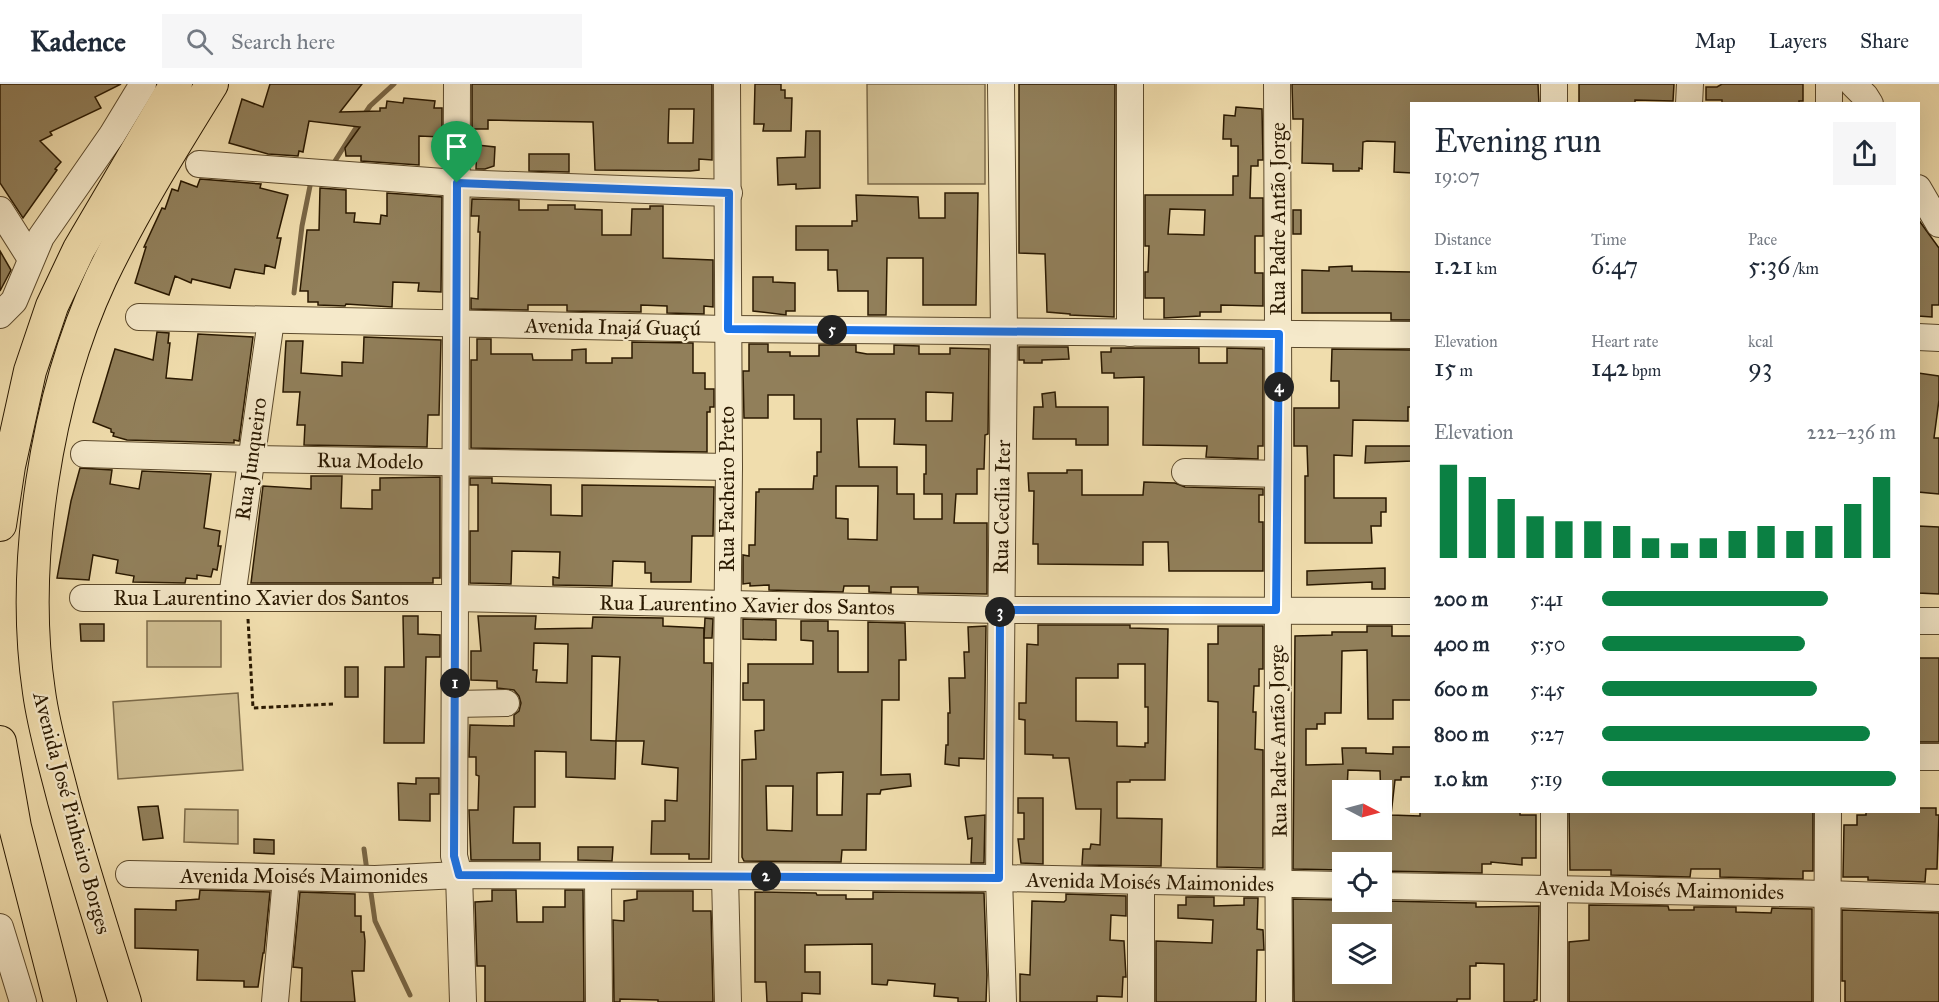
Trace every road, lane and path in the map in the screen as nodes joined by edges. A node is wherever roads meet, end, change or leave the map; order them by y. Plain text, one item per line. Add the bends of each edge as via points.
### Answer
1 (143, 84) edge
2 (176, 84) edge
3 (212, 84) edge
4 (457, 84) edge
5 (727, 84) edge
6 (1001, 84) edge
7 (1130, 84) edge
8 (1277, 84) edge
9 (1554, 84) edge
10 (1690, 84) edge
11 (1829, 84) edge
12 (1853, 84) edge
13 (1554, 102) edge
14 (1689, 102) edge
15 (1829, 102) edge
16 (1869, 102) edge
17 (199, 164) dead end
18 (457, 183) junction
19 (1920, 191) edge
20 (729, 193) junction
21 (0, 210) edge
22 (1939, 224) edge
23 (31, 259) junction
24 (0, 315) edge
25 (139, 317) dead end
26 (271, 320) junction
27 (456, 324) junction
28 (728, 329) junction
29 (1004, 332) junction
30 (1130, 333) junction
31 (1279, 334) junction
32 (1410, 335) edge
33 (1920, 338) edge
34 (1939, 338) edge
35 (84, 454) dead end
36 (251, 459) junction
37 (456, 462) junction
38 (729, 467) junction
39 (1185, 472) dead end
40 (1278, 474) junction
41 (0, 525) edge
42 (239, 597) junction
43 (83, 598) dead end
44 (455, 598) junction
45 (726, 603) junction
46 (1000, 610) junction
47 (1276, 610) junction
48 (1410, 611) edge
49 (1920, 621) edge
50 (1939, 621) edge
51 (506, 703) dead end
52 (455, 704) junction
53 (333, 705) dead end
54 (0, 742) edge
55 (1920, 757) edge
56 (1939, 757) edge
57 (1554, 813) edge
58 (1828, 813) edge
59 (129, 874) dead end
60 (459, 875) junction
61 (725, 876) junction
62 (598, 877) junction
63 (286, 878) junction
64 (999, 878) junction
65 (1141, 883) junction
66 (1280, 885) junction
67 (1332, 885) edge
68 (1392, 886) edge
69 (1554, 888) junction
70 (1828, 894) junction
71 (1939, 898) edge
72 (0, 927) edge
73 (23, 1002) edge
74 (60, 1002) edge
75 (124, 1002) edge
76 (275, 1002) edge
77 (463, 1002) edge
78 (599, 1002) edge
79 (728, 1002) edge
80 (1003, 1002) edge
81 (1141, 1002) edge
82 (1279, 1002) edge
83 (1554, 1002) edge
84 (1827, 1002) edge

1 - 23 street via 41,237
2 - 41 main road via 80,249 52,306 30,371
3 - 75 main road, Avenida José Pinheiro Borges via 127,227 86,314 46,457 36,543 34,655 45,729 84,875
4 - 18 street
5 - 20 street, Rua Facheiro Preto
6 - 29 street, Rua Cecília Iter
7 - 30 street
8 - 31 street, Rua Padre Antão Jorge
9 - 13 street
10 - 14 street
11 - 15 street
12 - 16 street
17 - 18 street
18 - 20 street
18 - 27 street
19 - 22 street
20 - 28 street, Rua Facheiro Preto
21 - 23 street
23 - 24 street via 14,301
25 - 26 street, Avenida Inajá Guaçú
26 - 27 street, Avenida Inajá Guaçú
26 - 36 street, Rua Junqueiro
27 - 28 street, Avenida Inajá Guaçú
27 - 37 street
28 - 29 street, Avenida Inajá Guaçú
28 - 38 street, Rua Facheiro Preto
29 - 30 street, Avenida Inajá Guaçú
29 - 46 street, Rua Cecília Iter
30 - 31 street, Avenida Inajá Guaçú
31 - 32 street, Avenida Inajá Guaçú
31 - 40 street, Rua Padre Antão Jorge
33 - 34 street
35 - 36 street, Rua Modelo
36 - 37 street, Rua Modelo
36 - 42 street, Rua Junqueiro
37 - 38 street, Rua Modelo
37 - 44 street
38 - 45 street, Rua Facheiro Preto
39 - 40 street
40 - 47 street, Rua Padre Antão Jorge
42 - 43 street, Rua Laurentino Xavier dos Santos
42 - 44 street, Rua Laurentino Xavier dos Santos
42 - 53 path via 253,708
44 - 45 street, Rua Laurentino Xavier dos Santos
44 - 52 street
45 - 46 street, Rua Laurentino Xavier dos Santos
45 - 61 street, Rua Facheiro Preto
46 - 47 street, Rua Laurentino Xavier dos Santos
46 - 64 street, Rua Cecília Iter
47 - 48 street, Rua Laurentino Xavier dos Santos
47 - 66 street, Rua Padre Antão Jorge
49 - 50 street
51 - 52 street
52 - 60 street via 454,856
54 - 74 main road via 15,827
55 - 56 street
57 - 69 street
58 - 70 street
59 - 63 street, Avenida Moisés Maimonides
60 - 62 street, Avenida Moisés Maimonides
60 - 63 street, Avenida Moisés Maimonides
60 - 77 street
61 - 62 street, Avenida Moisés Maimonides
61 - 64 street, Avenida Moisés Maimonides
61 - 79 street, Rua Facheiro Preto
62 - 78 street
63 - 76 street
64 - 65 street, Avenida Moisés Maimonides
64 - 80 street, Rua Cecília Iter
65 - 66 street, Avenida Moisés Maimonides
65 - 81 street
66 - 67 street, Avenida Moisés Maimonides
66 - 82 street, Rua Padre Antão Jorge
68 - 69 street, Avenida Moisés Maimonides
69 - 70 street, Avenida Moisés Maimonides
69 - 83 street
70 - 71 street, Avenida Moisés Maimonides
70 - 84 street
72 - 73 street

